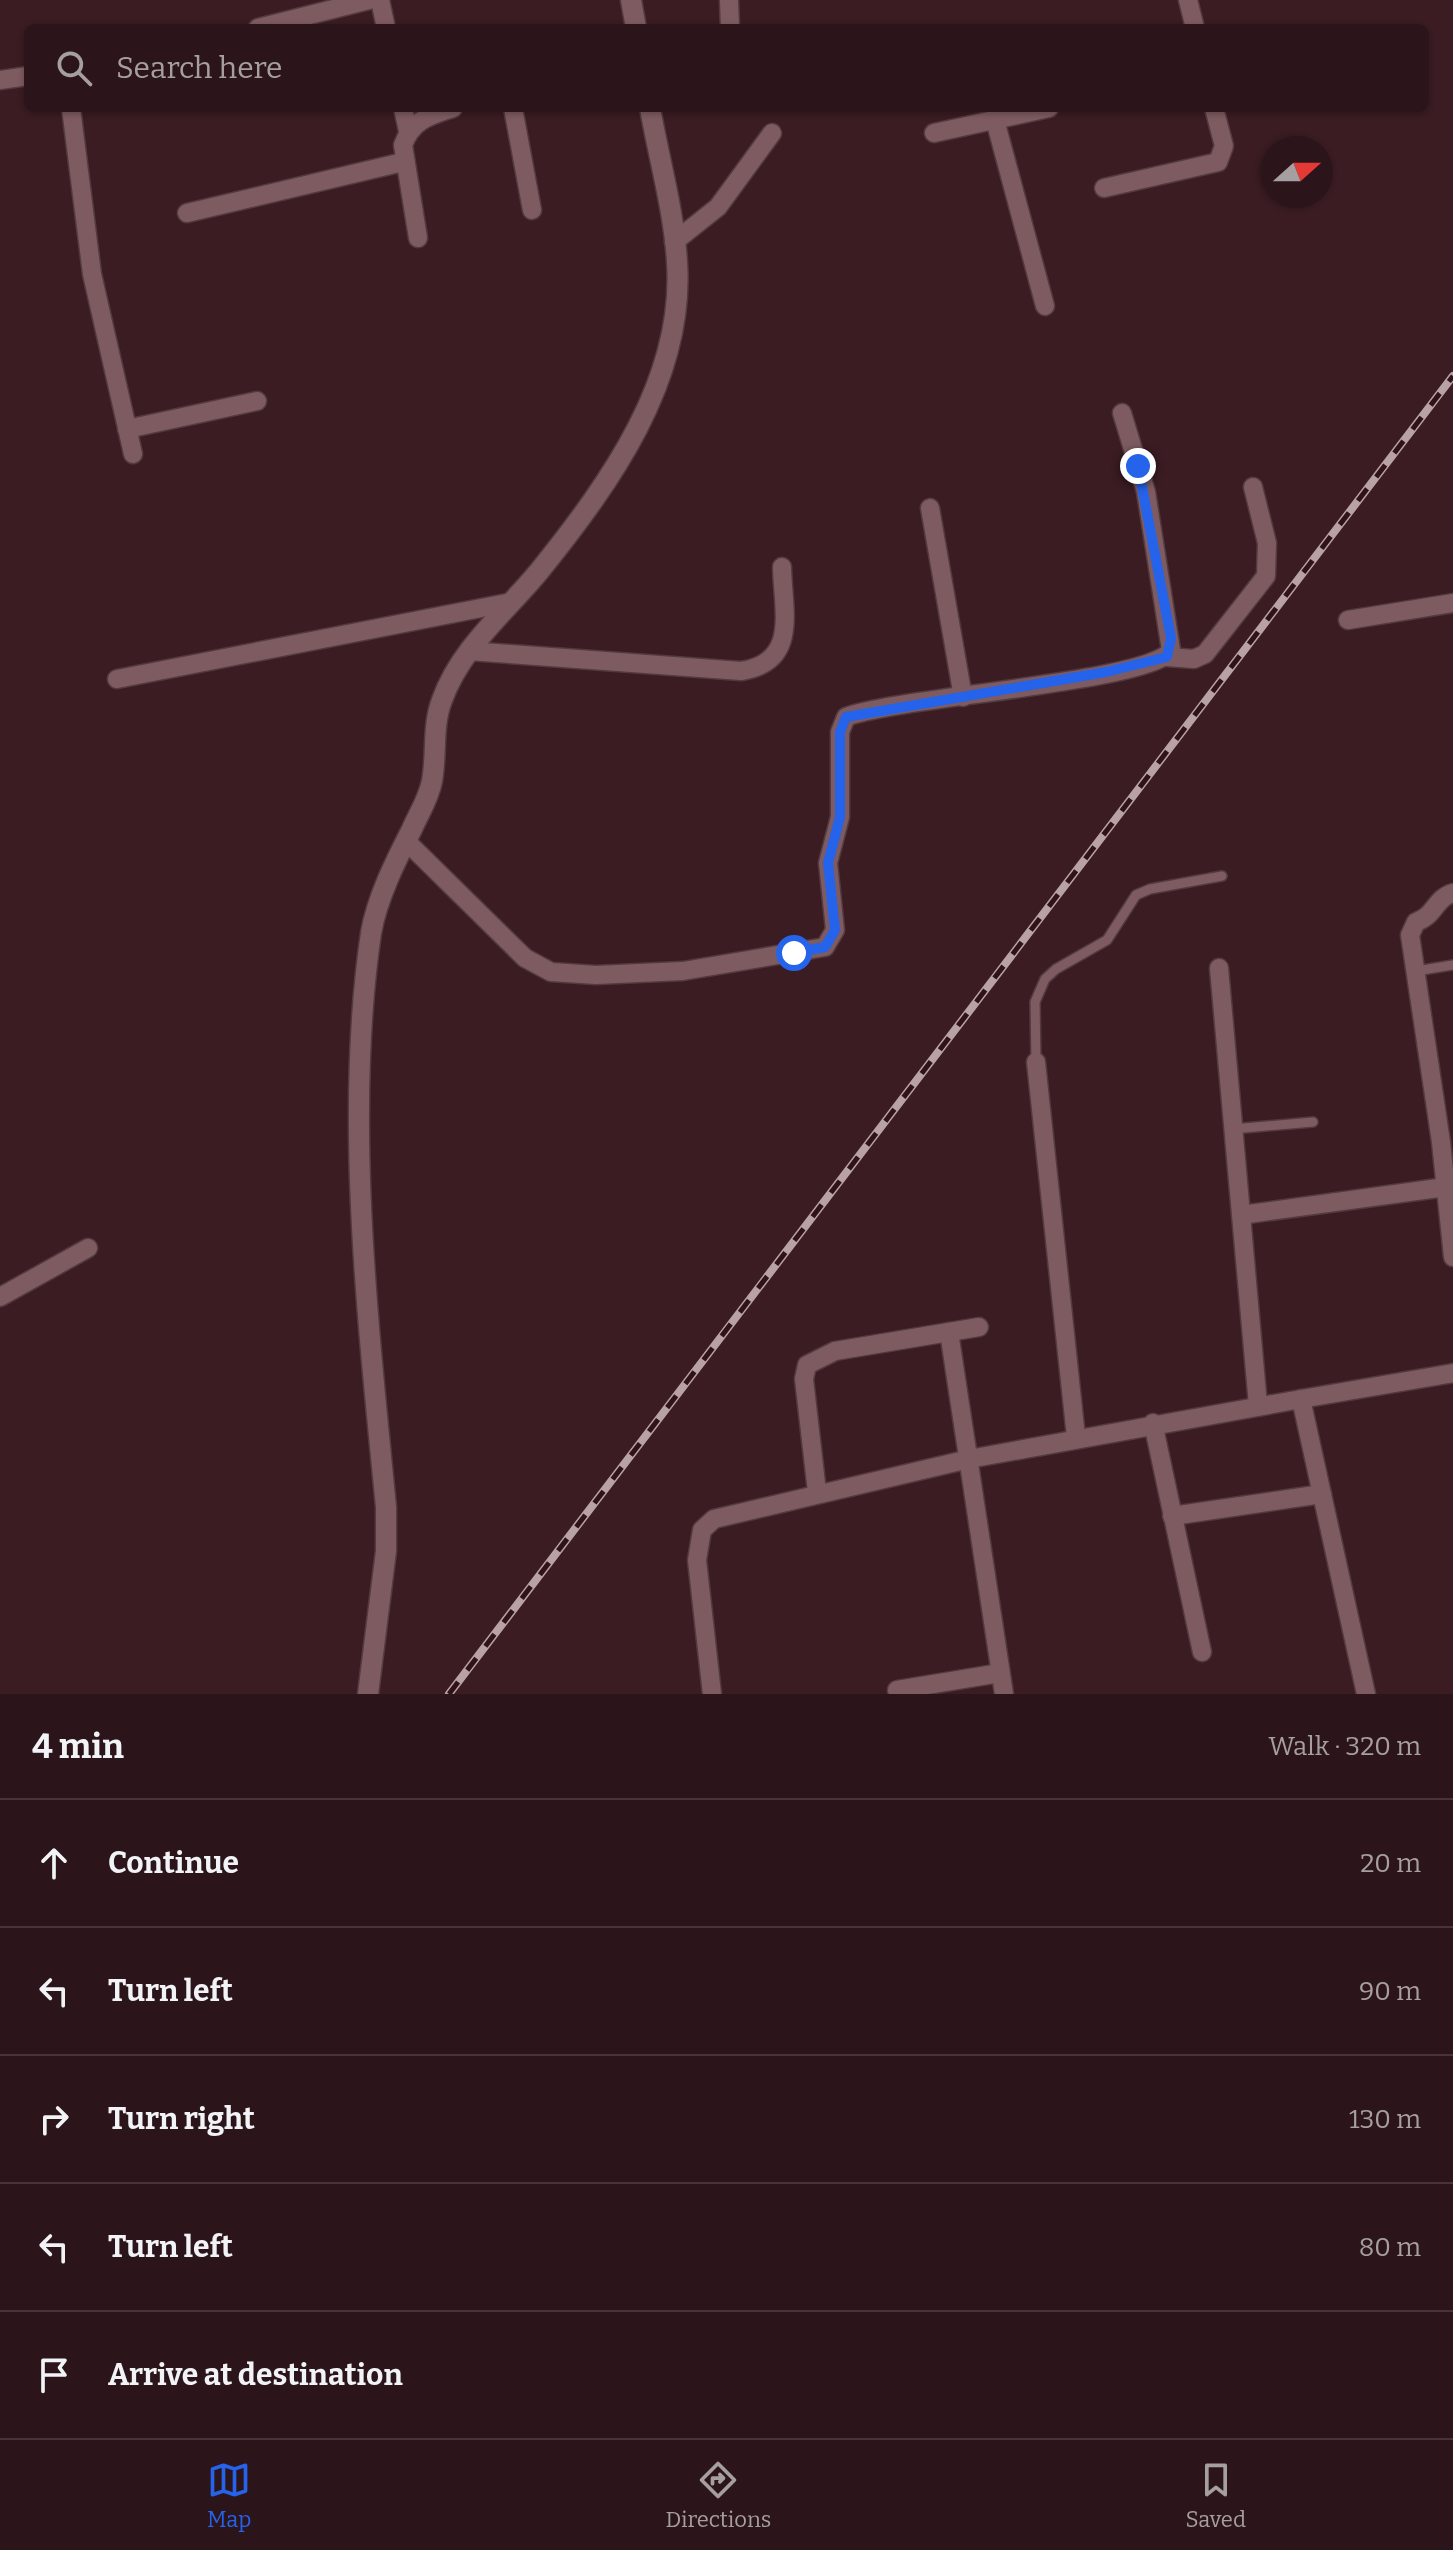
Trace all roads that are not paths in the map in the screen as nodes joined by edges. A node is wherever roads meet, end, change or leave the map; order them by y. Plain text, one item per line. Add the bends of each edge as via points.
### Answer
1 (369, 0) edge
2 (380, 0) edge
3 (631, 0) edge
4 (729, 0) edge
5 (1188, 0) edge
6 (274, 24) edge
7 (385, 24) edge
8 (635, 24) edge
9 (730, 24) edge
10 (1194, 24) edge
11 (24, 77) edge
12 (0, 80) edge
13 (72, 112) edge
14 (404, 112) edge
15 (443, 112) edge
16 (514, 112) edge
17 (651, 112) edge
18 (1031, 112) edge
19 (1215, 112) edge
20 (995, 120) junction
21 (408, 131) junction
22 (772, 133) dead end
23 (934, 133) dead end
24 (403, 162) junction
25 (1104, 188) dead end
26 (532, 210) dead end
27 (187, 213) dead end
28 (418, 238) dead end
29 (674, 242) junction
30 (1045, 306) dead end
31 (257, 401) dead end
32 (1122, 413) dead end
33 (127, 429) junction
34 (133, 454) dead end
35 (1253, 487) dead end
36 (930, 508) dead end
37 (782, 567) dead end
38 (512, 602) junction
39 (1453, 603) edge
40 (1348, 620) dead end
41 (469, 651) junction
42 (1167, 657) junction
43 (117, 679) dead end
44 (963, 697) junction
45 (406, 841) junction
46 (1222, 876) dead end
47 (1453, 893) edge
48 (1453, 965) edge
49 (1219, 968) dead end
50 (1416, 971) junction
51 (1036, 1062) joint
52 (1313, 1122) dead end
53 (1233, 1129) junction
54 (1447, 1141) edge
55 (1446, 1187) junction
56 (1241, 1215) junction
57 (88, 1248) dead end
58 (1453, 1257) edge
59 (0, 1297) edge
60 (979, 1327) dead end
61 (949, 1332) junction
62 (1453, 1373) edge
63 (1301, 1399) junction
64 (1258, 1405) junction
65 (1153, 1423) junction
66 (1076, 1437) junction
67 (969, 1459) junction
68 (817, 1492) junction
69 (1322, 1494) junction
70 (1172, 1516) junction
71 (1202, 1652) dead end
72 (1000, 1673) junction
73 (897, 1690) dead end
74 (368, 1694) edge
75 (712, 1694) edge
76 (1004, 1694) edge
77 (1366, 1694) edge

1 - 6 street
2 - 7 street
3 - 8 street
4 - 9 street
5 - 10 street
11 - 12 street
13 - 33 street via 92,274
14 - 21 street
15 - 21 street
16 - 26 street
17 - 29 street
18 - 20 street
19 - 25 street via 1224,146 1218,162
20 - 23 street
20 - 30 street
21 - 24 street
22 - 29 street via 718,207
24 - 27 street
24 - 28 street
29 - 38 street via 674,317 656,390 585,510
31 - 33 street
32 - 42 street via 1149,511 1171,638
33 - 34 street
35 - 42 street via 1267,543 1266,576 1205,654 1194,659
36 - 44 street
37 - 41 street via 783,641 764,668 741,671
38 - 41 street
38 - 43 street
39 - 40 street
41 - 45 street via 437,713 432,780
42 - 44 street
44 - 45 street via 855,713 841,723 840,817 828,863 835,930 832,940 816,950 647,974 551,972 525,958
45 - 74 street via 372,930 361,1072 363,1224 386,1507 386,1551
46 - 51 lane via 1136,895 1107,940 1045,979 1035,1002
47 - 50 street via 1411,926
48 - 50 lane
49 - 53 street
50 - 54 street
51 - 66 street
52 - 53 lane
53 - 56 street
54 - 55 street
55 - 56 street
55 - 58 street
56 - 64 street
57 - 59 street
60 - 61 street
61 - 67 street
61 - 68 street via 835,1351 807,1365 804,1379
62 - 63 street
63 - 64 street
63 - 69 street
64 - 65 street
65 - 66 street
65 - 70 street
66 - 67 street
67 - 68 street
67 - 72 street
68 - 75 street via 725,1515 702,1530 697,1560
69 - 70 street
69 - 77 street
70 - 71 street
72 - 73 street
72 - 76 street

